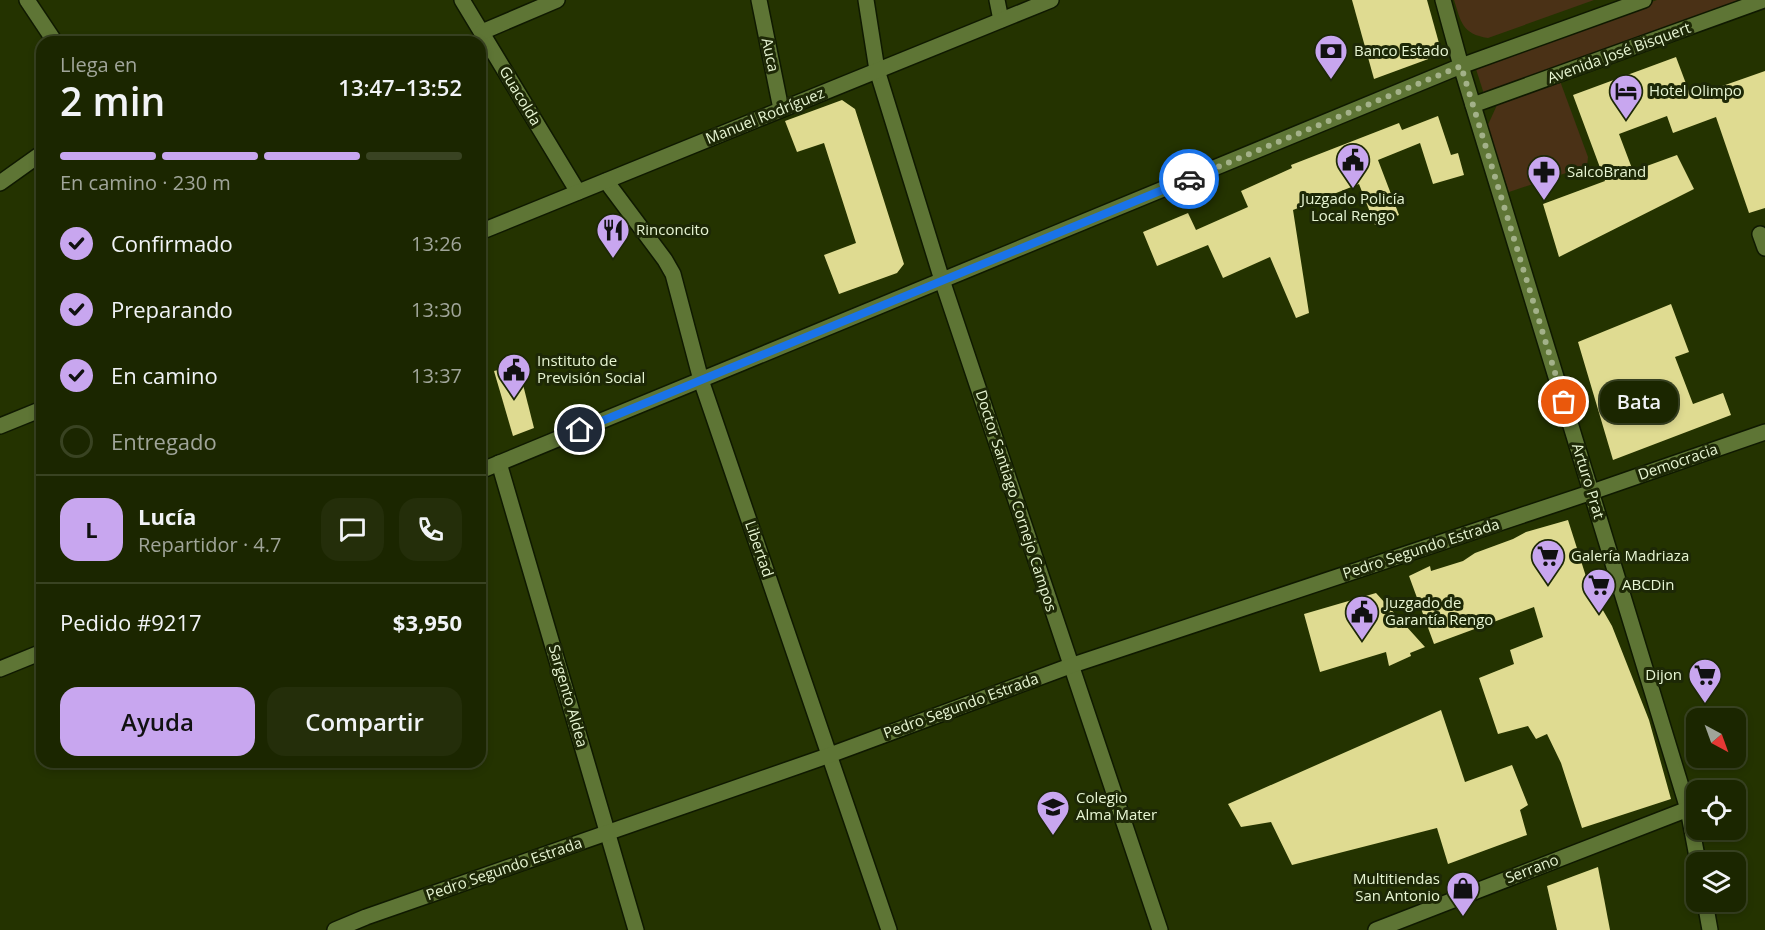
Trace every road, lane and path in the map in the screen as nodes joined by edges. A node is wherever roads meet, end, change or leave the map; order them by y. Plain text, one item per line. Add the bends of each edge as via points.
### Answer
1 (27, 0) edge
2 (462, 0) edge
3 (557, 0) edge
4 (759, 0) edge
5 (866, 0) edge
6 (997, 0) edge
7 (1051, 0) edge
8 (1443, 0) edge
9 (1644, 0) edge
10 (1764, 0) edge
11 (1001, 20) junction
12 (482, 32) junction
13 (51, 36) edge
14 (484, 36) edge
15 (486, 39) edge
16 (1461, 66) junction
17 (877, 70) junction
18 (1473, 105) junction
19 (781, 109) junction
20 (36, 157) edge
21 (606, 181) junction
22 (0, 183) edge
23 (578, 192) junction
24 (486, 230) edge
25 (942, 280) junction
26 (701, 380) junction
27 (36, 411) edge
28 (0, 426) edge
29 (1765, 432) edge
30 (500, 463) junction
31 (486, 469) edge
32 (1592, 492) junction
33 (36, 654) edge
34 (1070, 666) junction
35 (0, 669) edge
36 (830, 755) junction
37 (1686, 802) edge
38 (1686, 810) edge
39 (608, 833) junction
40 (1707, 912) edge
41 (335, 930) edge
42 (636, 930) edge
43 (889, 930) edge
44 (1160, 930) edge
45 (1376, 930) edge
46 (1710, 930) edge

1 - 13 street
2 - 12 street, Guacolda
3 - 12 street
4 - 19 street, Auca
5 - 17 street, Doctor Santiago Cornejo Campos
6 - 11 street
7 - 11 street, Manuel Rodríguez
8 - 16 street, Arturo Prat
9 - 16 street
10 - 18 street, Avenida José Bisquert
11 - 17 street, Manuel Rodríguez
12 - 14 street, Guacolda
15 - 23 street, Guacolda
16 - 18 street, Arturo Prat
16 - 25 street
17 - 19 street, Manuel Rodríguez
17 - 25 street, Doctor Santiago Cornejo Campos
18 - 32 street, Arturo Prat
19 - 21 street, Manuel Rodríguez
20 - 22 street
21 - 23 street, Manuel Rodríguez
21 - 26 street, Libertad via 673,274
23 - 24 street, Manuel Rodríguez
25 - 26 street
25 - 34 street, Doctor Santiago Cornejo Campos
26 - 30 street
26 - 36 street, Libertad
27 - 28 street
29 - 32 street, Democracia
30 - 31 street
30 - 39 street, Sargento Aldea
32 - 34 street, Pedro Segundo Estrada
32 - 37 street, Arturo Prat
33 - 35 street
34 - 36 street, Pedro Segundo Estrada
34 - 44 street, Doctor Santiago Cornejo Campos
36 - 39 street, Pedro Segundo Estrada
36 - 43 street, Libertad
38 - 45 street, Serrano
39 - 41 street, Pedro Segundo Estrada
39 - 42 street, Sargento Aldea
40 - 46 street

